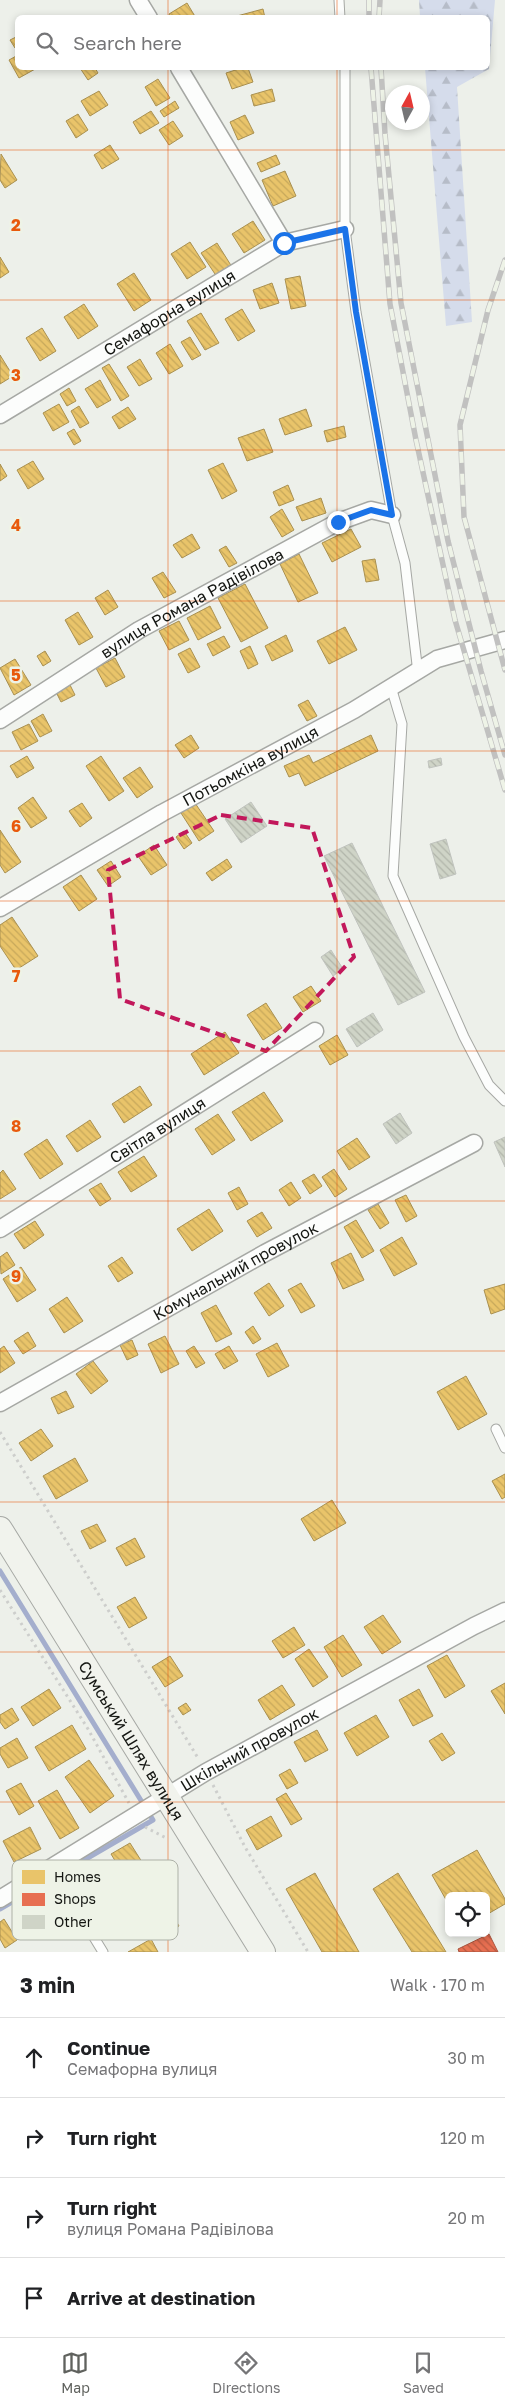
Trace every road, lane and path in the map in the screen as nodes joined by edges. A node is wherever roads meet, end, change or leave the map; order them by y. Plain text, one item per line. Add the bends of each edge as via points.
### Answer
1 (138, 0) edge
2 (339, 0) edge
3 (147, 15) edge
4 (340, 15) edge
5 (180, 70) edge
6 (345, 70) edge
7 (345, 229) junction
8 (284, 243) junction
9 (0, 414) edge
10 (392, 515) junction
11 (505, 640) edge
12 (418, 673) junction
13 (391, 687) junction
14 (0, 720) edge
15 (0, 908) edge
16 (316, 1031) dead end
17 (505, 1101) edge
18 (474, 1143) dead end
19 (0, 1229) edge
20 (0, 1403) edge
21 (496, 1429) dead end
22 (0, 1432) edge
23 (505, 1448) edge
24 (1, 1532) edge
25 (0, 1590) edge
26 (505, 1611) edge
27 (206, 1772) junction
28 (166, 1796) junction
29 (136, 1814) junction
30 (174, 1847) dead end
31 (64, 1860) edge
32 (12, 1892) edge
33 (0, 1899) edge
34 (96, 1940) edge
35 (103, 1952) edge
36 (263, 1952) edge
37 (308, 1952) edge

1 - 3 street
2 - 4 lane
5 - 8 street
6 - 7 lane
7 - 8 street, Семафорна вулиця
7 - 10 lane via 356,312
8 - 9 street, Семафорна вулиця
10 - 12 lane via 405,562
10 - 14 street, вулиця Романа Радівілова via 371,510 338,522 138,630
11 - 12 street, Потьомкіна вулиця via 437,659
12 - 13 street, Потьомкіна вулиця
13 - 15 street, Потьомкіна вулиця via 162,813
13 - 17 lane via 402,724 393,876 464,1037 489,1085
16 - 19 street, Світла вулиця
18 - 20 street, Комунальний провулок via 265,1253
21 - 23 lane
22 - 27 path
24 - 28 main road, Сумський Шлях вулиця
25 - 29 path via 88,1729
26 - 27 street, Шкільний провулок
27 - 28 street, Шкільний провулок
27 - 37 path via 245,1847
28 - 29 street, Шкільний провулок
28 - 36 main road, Сумський Шлях вулиця
29 - 30 path via 147,1829 168,1838
29 - 31 street, Шкільний провулок
32 - 33 street, Шкільний провулок
34 - 35 lane

